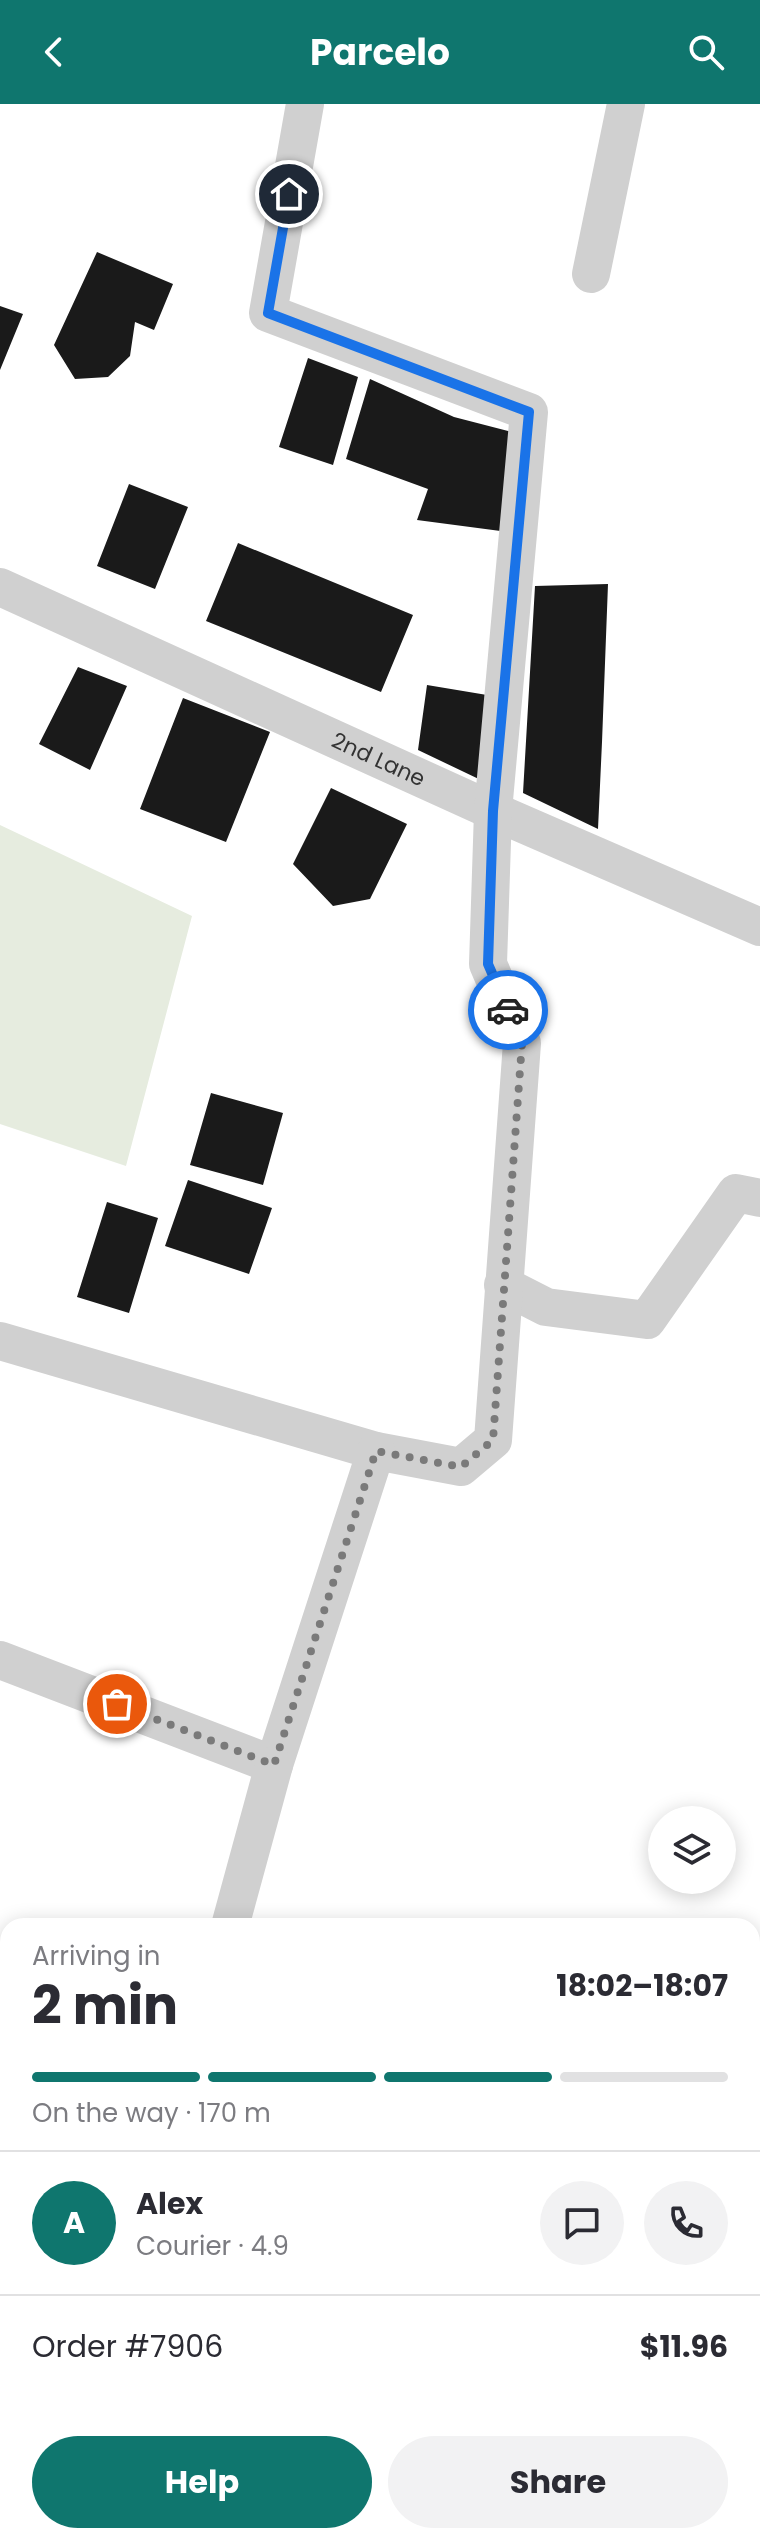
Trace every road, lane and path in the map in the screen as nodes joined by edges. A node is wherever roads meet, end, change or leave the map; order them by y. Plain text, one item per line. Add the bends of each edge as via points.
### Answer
1 (305, 104) edge
2 (626, 104) edge
3 (591, 274) dead end
4 (0, 587) edge
5 (493, 811) junction
6 (760, 927) edge
7 (760, 1198) edge
8 (503, 1285) junction
9 (0, 1341) edge
10 (376, 1451) junction
11 (0, 1660) edge
12 (274, 1765) junction
13 (232, 1918) edge

1 - 5 street via 268,313 529,412
2 - 3 street
4 - 5 street, 2nd Lane
5 - 6 street, 2nd Lane
5 - 8 street via 488,964 522,1043
7 - 8 street via 736,1193 647,1320 546,1307
8 - 10 street via 493,1440 461,1467
9 - 10 street
10 - 12 street
11 - 12 street
12 - 13 street

